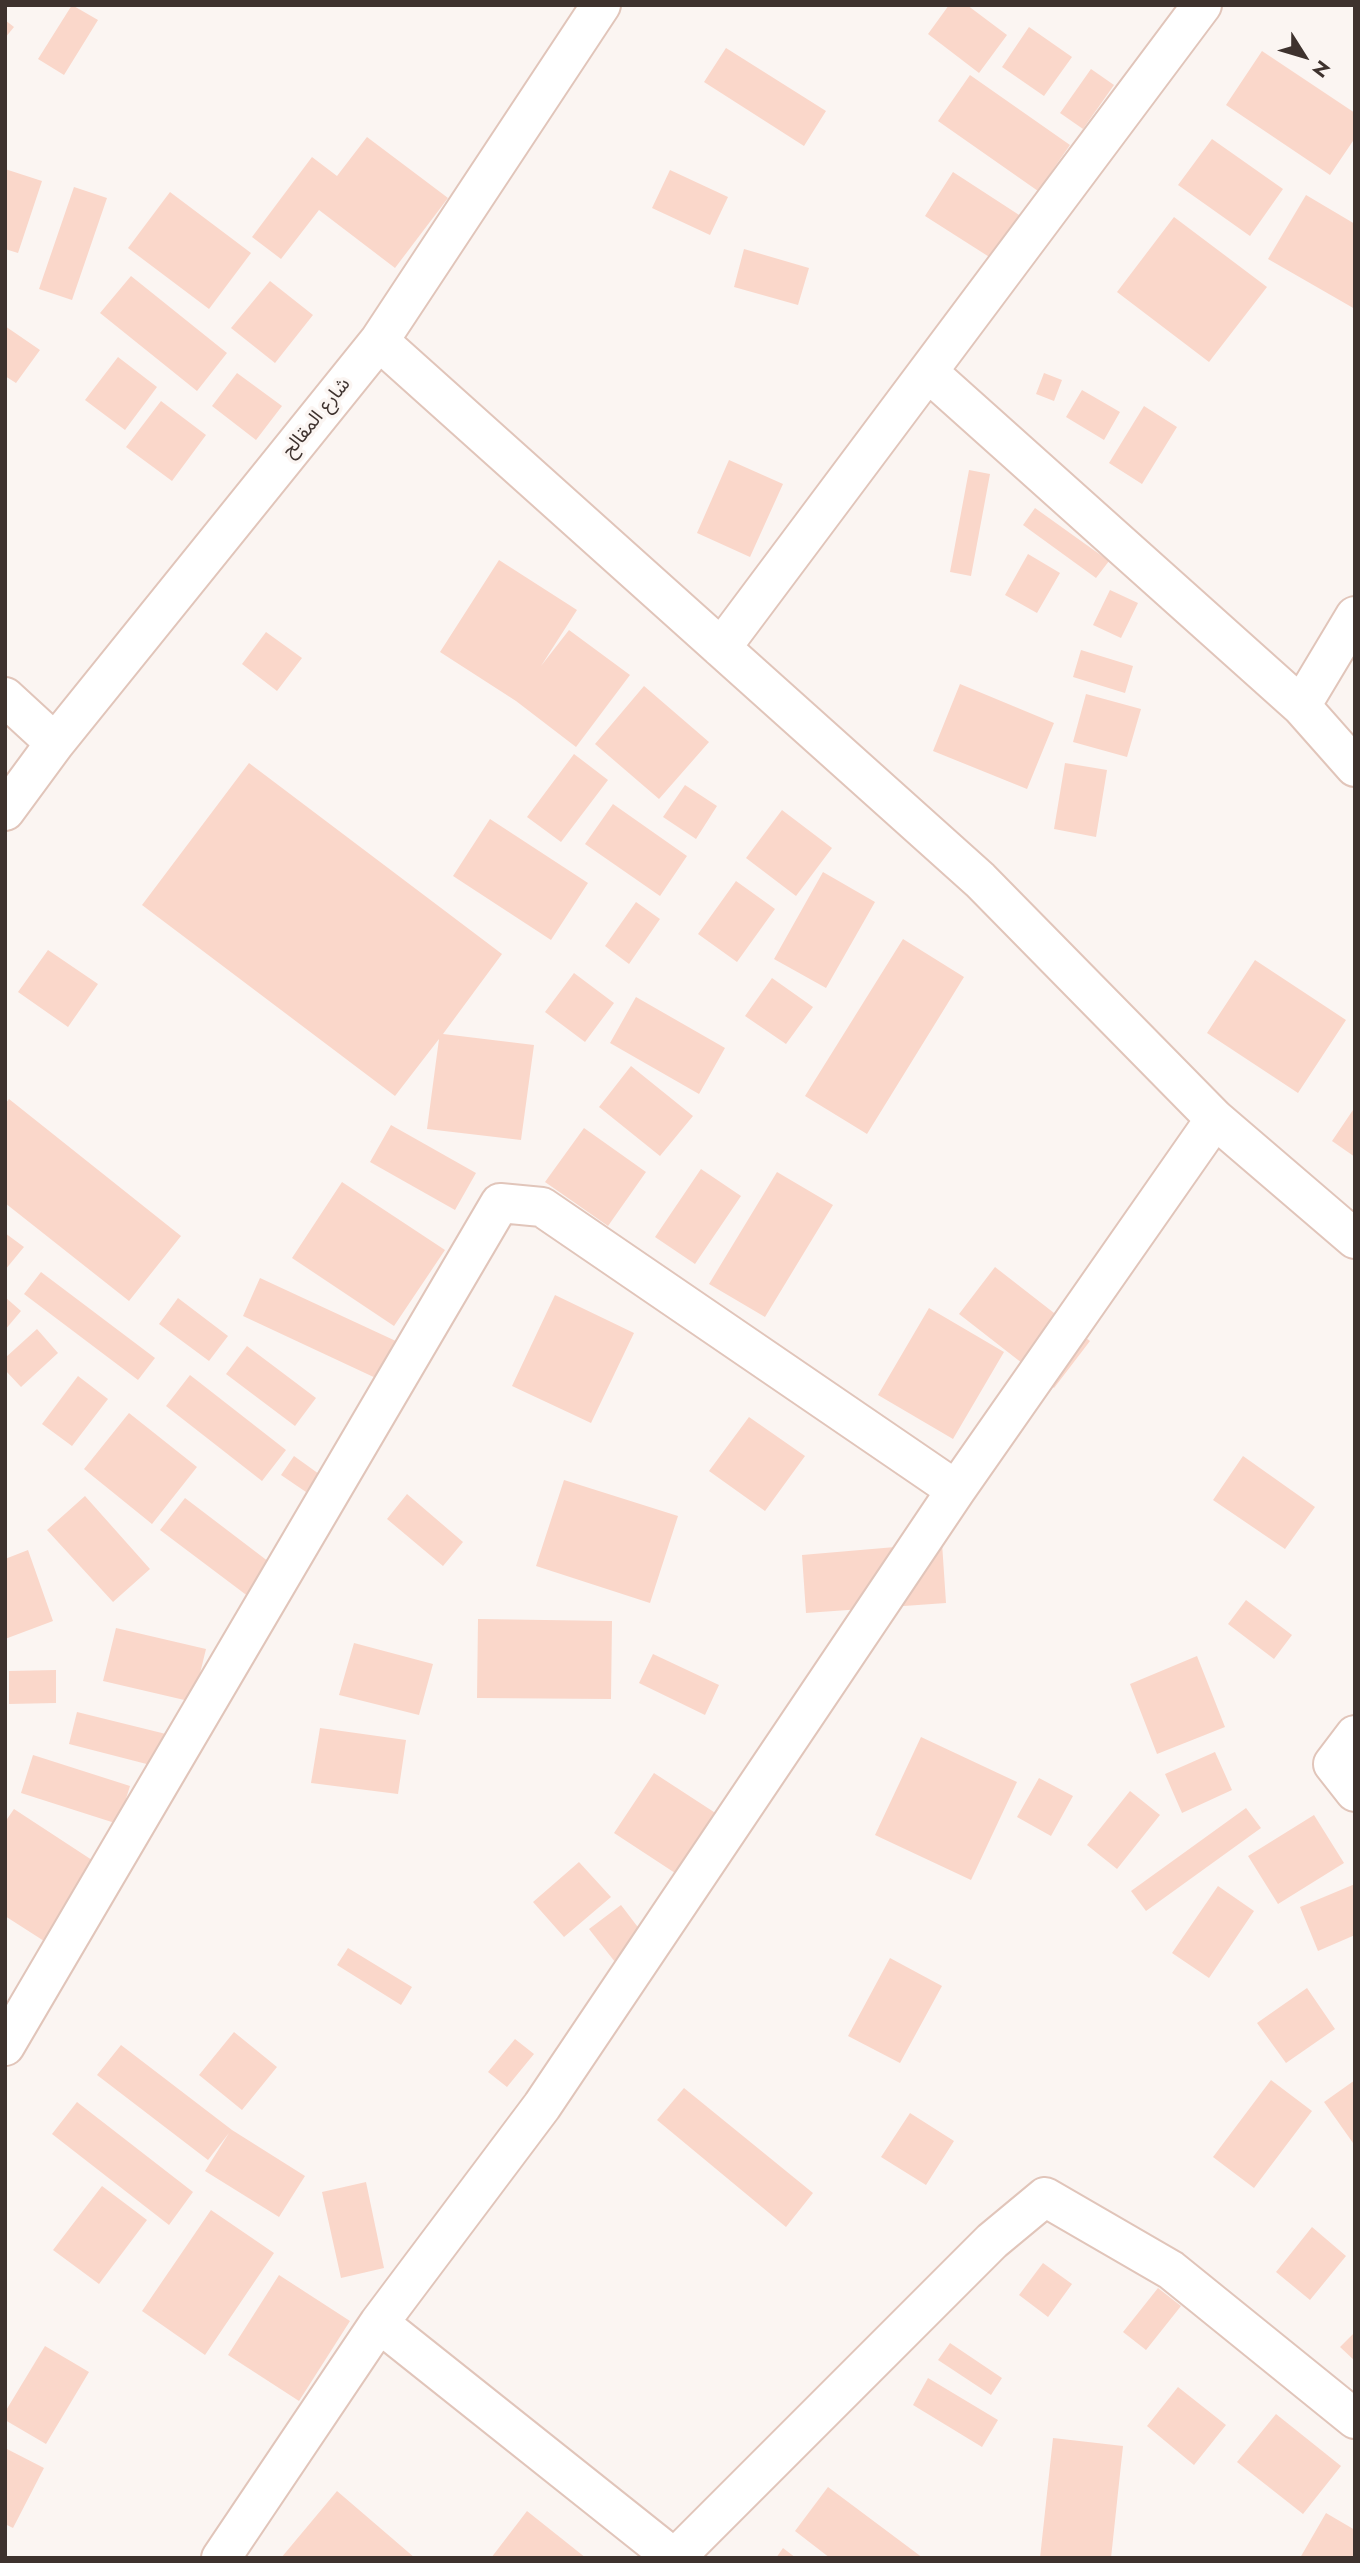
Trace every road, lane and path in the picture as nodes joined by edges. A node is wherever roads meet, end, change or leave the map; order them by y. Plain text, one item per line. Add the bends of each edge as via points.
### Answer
1 (601, 5) edge
2 (1202, 5) edge
3 (379, 341) junction
4 (928, 372) junction
5 (1355, 616) edge
6 (720, 648) junction
7 (5, 697) edge
8 (1301, 706) junction
9 (55, 743) junction
10 (1355, 767) edge
11 (5, 811) edge
12 (1215, 1119) junction
13 (1355, 1239) edge
14 (956, 1490) junction
15 (1355, 1735) edge
16 (1355, 1792) edge
17 (5, 2046) edge
18 (379, 2323) junction
19 (1355, 2419) edge
20 (221, 2558) edge
21 (675, 2558) edge

1 - 3 street, شارع المقالح
2 - 4 street
3 - 6 street
3 - 9 street, شارع المقالح
4 - 6 street
4 - 8 street
5 - 8 street
6 - 12 street via 980,880
7 - 9 street
8 - 10 street
9 - 11 street, شارع المقالح
12 - 13 street
12 - 14 street
14 - 17 street via 542,1207 500,1203
14 - 18 street via 542,2106
15 - 16 street via 1333,1764
18 - 20 street
18 - 21 street
19 - 21 street via 1171,2270 1045,2197 992,2241

